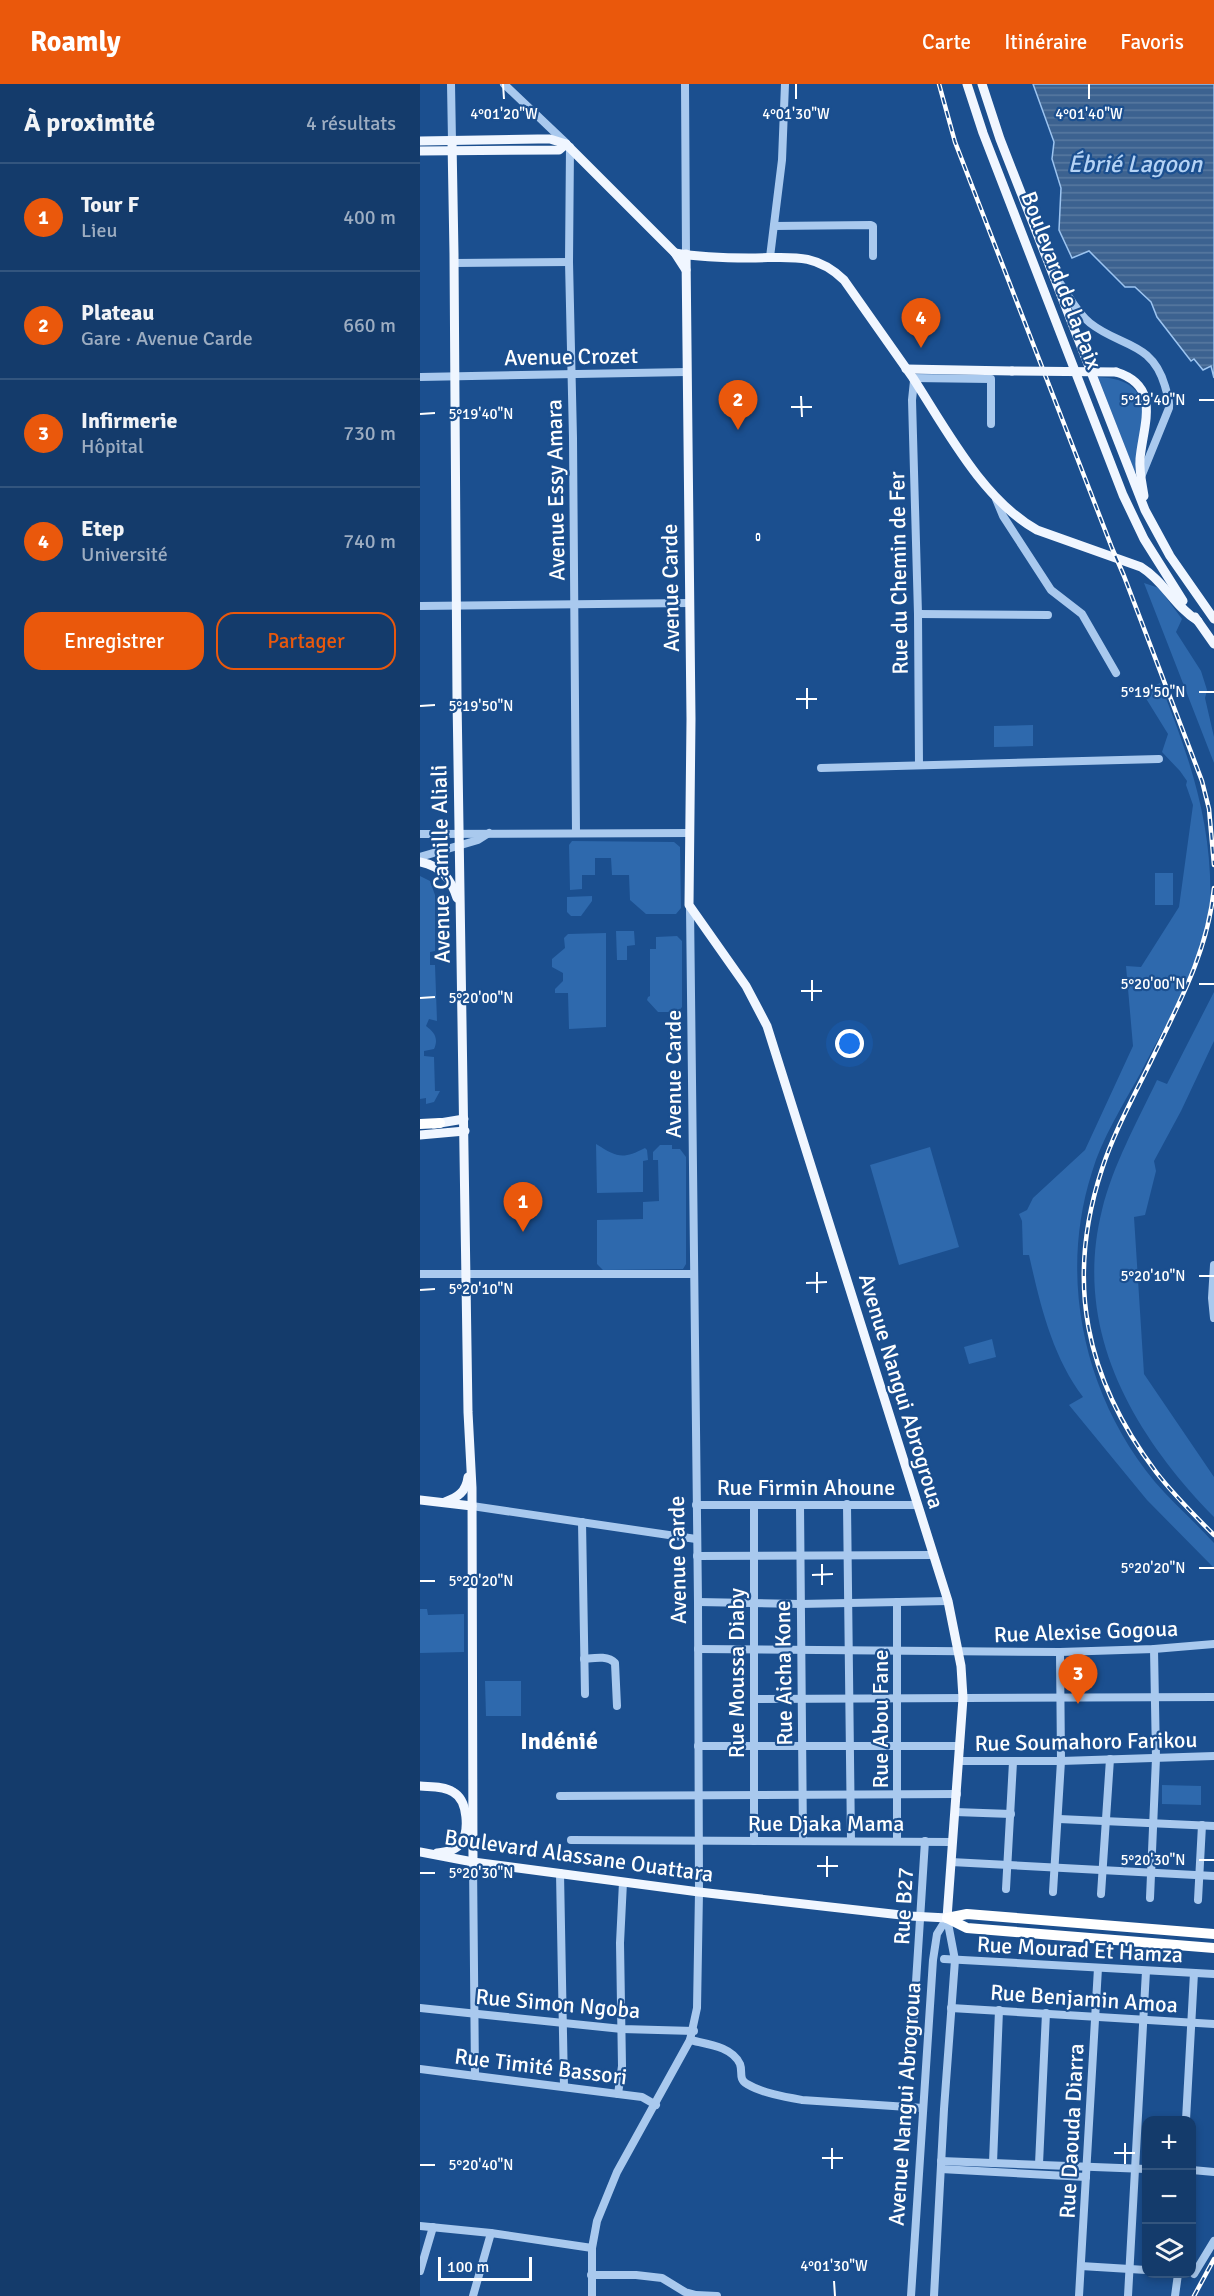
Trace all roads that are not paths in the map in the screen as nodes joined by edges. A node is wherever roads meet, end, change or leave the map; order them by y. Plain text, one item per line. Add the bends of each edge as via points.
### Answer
1 (451, 84) edge
2 (504, 84) edge
3 (685, 84) edge
4 (785, 84) edge
5 (967, 84) edge
6 (982, 84) edge
7 (420, 141) edge
8 (452, 146) junction
9 (568, 146) junction
10 (420, 151) edge
11 (774, 226) junction
12 (675, 253) junction
13 (686, 254) junction
14 (873, 256) dead end
15 (770, 257) junction
16 (569, 262) junction
17 (454, 264) junction
18 (687, 272) junction
19 (1054, 275) junction
20 (906, 369) junction
21 (687, 372) junction
22 (571, 374) junction
23 (455, 376) junction
24 (420, 377) edge
25 (913, 380) junction
26 (992, 424) dead end
27 (1141, 478) junction
28 (995, 498) junction
29 (1145, 510) junction
30 (689, 603) junction
31 (574, 604) junction
32 (420, 606) edge
33 (457, 606) junction
34 (918, 614) junction
35 (1048, 615) dead end
36 (1214, 619) edge
37 (1197, 621) junction
38 (1214, 644) edge
39 (1116, 673) dead end
40 (1159, 759) dead end
41 (919, 765) junction
42 (821, 768) dead end
43 (459, 833) junction
44 (490, 833) junction
45 (576, 833) junction
46 (690, 833) junction
47 (420, 834) edge
48 (459, 845) junction
49 (420, 857) edge
50 (420, 862) edge
51 (689, 905) junction
52 (461, 912) junction
53 (464, 1119) junction
54 (440, 1123) joint
55 (420, 1125) edge
56 (465, 1131) junction
57 (420, 1136) edge
58 (1214, 1265) edge
59 (420, 1274) edge
60 (466, 1274) junction
61 (694, 1274) junction
62 (1214, 1318) edge
63 (470, 1468) junction
64 (420, 1500) edge
65 (442, 1503) junction
66 (848, 1504) junction
67 (696, 1505) junction
68 (754, 1505) junction
69 (800, 1505) junction
70 (917, 1505) junction
71 (472, 1506) junction
72 (582, 1522) junction
73 (696, 1539) junction
74 (933, 1555) junction
75 (697, 1556) junction
76 (753, 1556) junction
77 (800, 1556) junction
78 (849, 1556) junction
79 (948, 1601) junction
80 (698, 1602) junction
81 (897, 1602) junction
82 (754, 1603) junction
83 (848, 1603) junction
84 (800, 1604) junction
85 (1214, 1644) edge
86 (698, 1649) junction
87 (1154, 1649) junction
88 (850, 1650) junction
89 (754, 1651) junction
90 (801, 1651) junction
91 (898, 1651) junction
92 (959, 1651) junction
93 (1060, 1652) junction
94 (585, 1659) junction
95 (585, 1694) dead end
96 (1214, 1697) edge
97 (849, 1698) junction
98 (963, 1698) junction
99 (1156, 1698) junction
100 (754, 1699) junction
101 (802, 1699) junction
102 (898, 1699) junction
103 (1062, 1699) junction
104 (617, 1706) dead end
105 (754, 1745) junction
106 (698, 1746) junction
107 (803, 1746) junction
108 (849, 1746) junction
109 (898, 1746) junction
110 (960, 1746) junction
111 (1214, 1756) edge
112 (1156, 1758) junction
113 (1110, 1760) junction
114 (959, 1761) junction
115 (1061, 1761) junction
116 (1013, 1762) junction
117 (472, 1773) junction
118 (420, 1786) edge
119 (455, 1792) junction
120 (898, 1793) junction
121 (698, 1794) junction
122 (754, 1794) junction
123 (802, 1794) junction
124 (849, 1794) junction
125 (957, 1794) junction
126 (560, 1796) dead end
127 (955, 1812) junction
128 (1011, 1814) junction
129 (1059, 1819) junction
130 (1105, 1821) junction
131 (1153, 1822) junction
132 (1202, 1825) junction
133 (1214, 1826) edge
134 (897, 1839) junction
135 (572, 1840) dead end
136 (754, 1841) junction
137 (803, 1841) junction
138 (851, 1841) junction
139 (925, 1841) junction
140 (699, 1842) junction
141 (952, 1842) junction
142 (420, 1852) edge
143 (432, 1855) junction
144 (473, 1862) junction
145 (951, 1862) junction
146 (1008, 1864) junction
147 (1055, 1867) junction
148 (1103, 1869) junction
149 (1151, 1872) junction
150 (560, 1873) junction
151 (1199, 1875) junction
152 (1214, 1876) edge
153 (623, 1882) junction
154 (1006, 1889) dead end
155 (699, 1892) junction
156 (1053, 1892) dead end
157 (1101, 1894) dead end
158 (1150, 1898) dead end
159 (1198, 1900) dead end
160 (922, 1917) junction
161 (947, 1918) junction
162 (1214, 1934) edge
163 (1214, 1948) edge
164 (944, 1959) dead end
165 (955, 1960) junction
166 (1098, 1968) junction
167 (1146, 1971) junction
168 (1194, 1973) junction
169 (1214, 1974) edge
170 (420, 2008) edge
171 (951, 2008) junction
172 (999, 2010) junction
173 (1046, 2013) junction
174 (475, 2014) junction
175 (1096, 2017) junction
176 (1143, 2020) junction
177 (1191, 2023) junction
178 (564, 2024) junction
179 (1214, 2024) edge
180 (622, 2029) junction
181 (694, 2031) junction
182 (690, 2040) junction
183 (912, 2045) dead end
184 (420, 2069) edge
185 (475, 2076) junction
186 (564, 2087) junction
187 (618, 2094) junction
188 (656, 2105) junction
189 (923, 2108) junction
190 (1186, 2116) edge
191 (993, 2163) junction
192 (1039, 2164) junction
193 (941, 2165) junction
194 (1087, 2167) junction
195 (1136, 2168) junction
196 (1142, 2169) edge
197 (1196, 2170) edge
198 (1214, 2172) edge
199 (1086, 2177) junction
200 (420, 2226) edge
201 (433, 2228) junction
202 (491, 2233) junction
203 (1214, 2241) edge
204 (592, 2248) junction
205 (1081, 2266) junction
206 (1130, 2268) junction
207 (1142, 2270) edge
208 (420, 2271) edge
209 (1196, 2271) edge
210 (591, 2275) junction
211 (1177, 2278) edge
212 (473, 2296) edge
213 (592, 2296) edge
214 (717, 2296) edge
215 (911, 2296) edge
216 (934, 2296) edge
217 (1079, 2296) edge
218 (1128, 2296) edge
219 (1175, 2296) edge

1 - 8 street
2 - 9 street
3 - 13 street
4 - 11 street
5 - 37 main road, Boulevard de la Paix via 1123,495 1159,566
6 - 19 main road, Boulevard de la Paix
7 - 8 main road
8 - 9 main road via 550,139
8 - 10 main road
8 - 17 main road, Avenue Camille Aliali
9 - 12 main road
9 - 16 street, Avenue Essy Amara
11 - 14 street via 871,225
11 - 15 street
12 - 13 main road
12 - 18 main road
13 - 15 main road
13 - 18 main road, Avenue Carde
15 - 20 main road via 806,258 833,270
16 - 17 street
16 - 22 street, Avenue Essy Amara
17 - 23 main road, Avenue Camille Aliali
18 - 21 main road, Avenue Carde
19 - 27 street via 1086,320 1146,354 1159,370 1169,408
19 - 29 main road, Boulevard de la Paix
20 - 25 main road
20 - 27 main road, bridge via 1116,372 1131,378 1145,397 1147,412
21 - 22 street, Avenue Crozet
21 - 30 main road, Avenue Carde
22 - 23 street, Avenue Crozet
22 - 31 street, Avenue Essy Amara
23 - 24 street, Avenue Crozet
23 - 33 main road, Avenue Camille Aliali
25 - 26 street via 992,379
25 - 28 main road
25 - 34 street, Rue du Chemin de Fer
27 - 29 main road
28 - 37 main road via 1037,530 1141,567
28 - 39 street via 1052,590 1082,614
29 - 36 main road, Boulevard de la Paix via 1170,556
30 - 31 street
30 - 46 main road, Avenue Carde
31 - 33 street
31 - 45 street, Avenue Essy Amara
32 - 33 street
33 - 43 main road, Avenue Camille Aliali
34 - 35 street
34 - 41 street, Rue du Chemin de Fer
37 - 38 main road, Boulevard de la Paix
40 - 41 street
41 - 42 street
43 - 44 street
43 - 47 street
43 - 48 main road, Avenue Camille Aliali
44 - 45 street
44 - 48 street
45 - 46 street
46 - 51 main road, Avenue Carde
48 - 49 street
48 - 52 main road, Avenue Camille Aliali
50 - 52 main road via 446,875
51 - 61 street, Avenue Carde
51 - 70 main road, Avenue Nangui Abrogroua via 746,986 767,1026
52 - 53 main road, Avenue Camille Aliali
53 - 54 main road
53 - 56 main road, Avenue Camille Aliali
54 - 55 highway
56 - 57 main road
56 - 60 main road, Avenue Camille Aliali
58 - 62 street
59 - 60 street
60 - 61 street
60 - 63 main road, Avenue Camille Aliali
61 - 67 street, Avenue Carde
63 - 65 main road, Avenue Camille Aliali via 464,1491
63 - 71 main road, Avenue Camille Aliali
64 - 65 main road
65 - 71 main road
66 - 69 street, Rue Firmin Ahoune
66 - 70 street, Rue Firmin Ahoune
66 - 78 street
67 - 68 street, Rue Firmin Ahoune
67 - 73 street, Avenue Carde
68 - 69 street, Rue Firmin Ahoune
68 - 76 street, Rue Moussa Diaby
69 - 77 street, Rue Aicha Kone
70 - 74 main road, Avenue Nangui Abrogroua
71 - 72 street
71 - 117 main road, Avenue Camille Aliali
72 - 73 street
72 - 94 street
73 - 75 street, Avenue Carde
74 - 78 street
74 - 79 main road, Avenue Nangui Abrogroua
75 - 76 street
75 - 80 street, Avenue Carde
76 - 77 street
76 - 82 street, Rue Moussa Diaby
77 - 78 street
77 - 84 street, Rue Aicha Kone
78 - 83 street
79 - 81 street
79 - 92 main road, Avenue Nangui Abrogroua
80 - 82 street
80 - 86 street, Avenue Carde
81 - 83 street
81 - 91 street, Rue Abou Fane
82 - 84 street
82 - 89 street, Rue Moussa Diaby
83 - 84 street
83 - 88 street
84 - 90 street, Rue Aicha Kone
85 - 87 street, Rue Alexise Gogoua
86 - 89 street, Rue Alexise Gogoua
86 - 106 street, Avenue Carde
87 - 93 street, Rue Alexise Gogoua
87 - 99 street
88 - 90 street, Rue Alexise Gogoua
88 - 91 street, Rue Alexise Gogoua
88 - 97 street
89 - 90 street, Rue Alexise Gogoua
89 - 100 street, Rue Moussa Diaby
90 - 101 street, Rue Aicha Kone
91 - 92 street, Rue Alexise Gogoua
91 - 102 street, Rue Abou Fane
92 - 93 street, Rue Alexise Gogoua
92 - 98 main road, Avenue Nangui Abrogroua
93 - 103 street
94 - 95 street
94 - 104 street via 606,1658 615,1663
96 - 99 street
97 - 101 street
97 - 102 street
97 - 108 street
98 - 102 street
98 - 103 street
98 - 110 main road, Avenue Nangui Abrogroua
99 - 103 street
99 - 112 street
100 - 101 street
100 - 105 street, Rue Moussa Diaby
101 - 107 street, Rue Aicha Kone
102 - 109 street, Rue Abou Fane
103 - 115 street
105 - 106 street
105 - 107 street
105 - 122 street, Rue Moussa Diaby
106 - 121 street, Avenue Carde
107 - 108 street
107 - 123 street, Rue Aicha Kone
108 - 109 street
108 - 124 street
109 - 110 street
109 - 120 street, Rue Abou Fane
110 - 114 main road, Avenue Nangui Abrogroua
111 - 112 street, Rue Soumahoro Farikou
112 - 113 street, Rue Soumahoro Farikou
112 - 131 street
113 - 115 street, Rue Soumahoro Farikou
113 - 130 street
114 - 116 street, Rue Soumahoro Farikou
114 - 125 main road, Avenue Nangui Abrogroua
115 - 116 street, Rue Soumahoro Farikou
115 - 129 street
116 - 128 street
117 - 119 main road
117 - 144 main road, Avenue Camille Aliali
118 - 119 main road
119 - 143 main road via 462,1800 463,1839 450,1851
120 - 124 street
120 - 125 street
120 - 134 street, Rue Abou Fane
121 - 122 street
121 - 126 street
121 - 140 street, Avenue Carde
122 - 123 street
122 - 136 street, Rue Moussa Diaby
123 - 124 street
123 - 137 street, Rue Aicha Kone
124 - 138 street
125 - 127 main road, Avenue Nangui Abrogroua
127 - 128 street
127 - 141 main road, Avenue Nangui Abrogroua
128 - 146 street
129 - 130 street
129 - 147 street
130 - 131 street
130 - 148 street
131 - 132 street
131 - 149 street
132 - 133 street
132 - 151 street
134 - 138 street, Rue Djaka Mama
134 - 139 street, Rue Djaka Mama
135 - 140 street, Rue Djaka Mama
136 - 137 street, Rue Djaka Mama
136 - 140 street, Rue Djaka Mama
137 - 138 street, Rue Djaka Mama
139 - 141 street, Rue Djaka Mama
139 - 160 street, Rue B27
140 - 155 street, Avenue Carde
141 - 145 main road, Avenue Nangui Abrogroua
142 - 143 main road, Boulevard Alassane Ouattara
143 - 144 main road, Boulevard Alassane Ouattara
144 - 150 main road, Boulevard Alassane Ouattara
144 - 174 street
145 - 146 street
145 - 161 main road, Avenue Nangui Abrogroua
146 - 147 street
146 - 154 street
147 - 148 street
147 - 156 street
148 - 149 street
148 - 157 street
149 - 151 street
149 - 158 street
150 - 153 main road, Boulevard Alassane Ouattara
150 - 178 street
151 - 152 street
151 - 159 street
153 - 155 main road, Boulevard Alassane Ouattara
153 - 180 street
155 - 160 main road, Boulevard Alassane Ouattara
155 - 181 street, Avenue Carde
160 - 161 main road, Boulevard Alassane Ouattara
160 - 183 street, Rue B27
161 - 162 highway via 968,1914
161 - 163 highway via 967,1928
161 - 165 street, Avenue Nangui Abrogroua
161 - 189 street, Avenue Nangui Abrogroua via 937,1934 933,1960
164 - 165 street, Rue Mourad Et Hamza
165 - 166 street, Rue Mourad Et Hamza
165 - 171 street, Avenue Nangui Abrogroua
166 - 167 street, Rue Mourad Et Hamza
166 - 175 street, Rue Daouda Diarra
167 - 168 street, Rue Mourad Et Hamza
167 - 176 street
168 - 169 street, Rue Mourad Et Hamza
168 - 177 street
170 - 174 street, Rue Simon Ngoba
171 - 172 street, Rue Benjamin Amoa
171 - 193 street, Avenue Nangui Abrogroua
172 - 173 street, Rue Benjamin Amoa
172 - 191 street
173 - 175 street, Rue Benjamin Amoa
173 - 192 street
174 - 178 street, Rue Simon Ngoba
174 - 185 street
175 - 176 street, Rue Benjamin Amoa
175 - 194 street, Rue Daouda Diarra
176 - 177 street, Rue Benjamin Amoa
176 - 195 street
177 - 179 street, Rue Benjamin Amoa
177 - 190 street
178 - 180 street, Rue Simon Ngoba
178 - 186 street
180 - 181 street, Rue Simon Ngoba
180 - 187 street
181 - 182 street, Avenue Carde
182 - 188 street, Avenue Carde
182 - 189 street via 726,2050 740,2063 741,2078 748,2085 785,2097
184 - 185 street, Rue Timité Bassori
185 - 186 street, Rue Timité Bassori
186 - 187 street, Rue Timité Bassori
187 - 188 street, Rue Timité Bassori via 642,2097
188 - 204 street, Avenue Carde via 606,2197
189 - 215 street, Avenue Nangui Abrogroua
191 - 192 street
191 - 193 street
192 - 194 street
193 - 199 street
193 - 216 street, Avenue Nangui Abrogroua
194 - 195 street
194 - 199 street, Rue Daouda Diarra
195 - 196 street
195 - 206 street
197 - 198 street
199 - 205 street, Rue Daouda Diarra
200 - 201 street
201 - 202 street
201 - 208 street
202 - 204 street
202 - 212 street
203 - 209 street
204 - 210 street, Avenue Carde
205 - 206 street
205 - 217 street, Rue Daouda Diarra
206 - 207 street
206 - 218 street
210 - 213 street, Avenue Carde
210 - 214 street via 662,2278 685,2292
211 - 219 street

